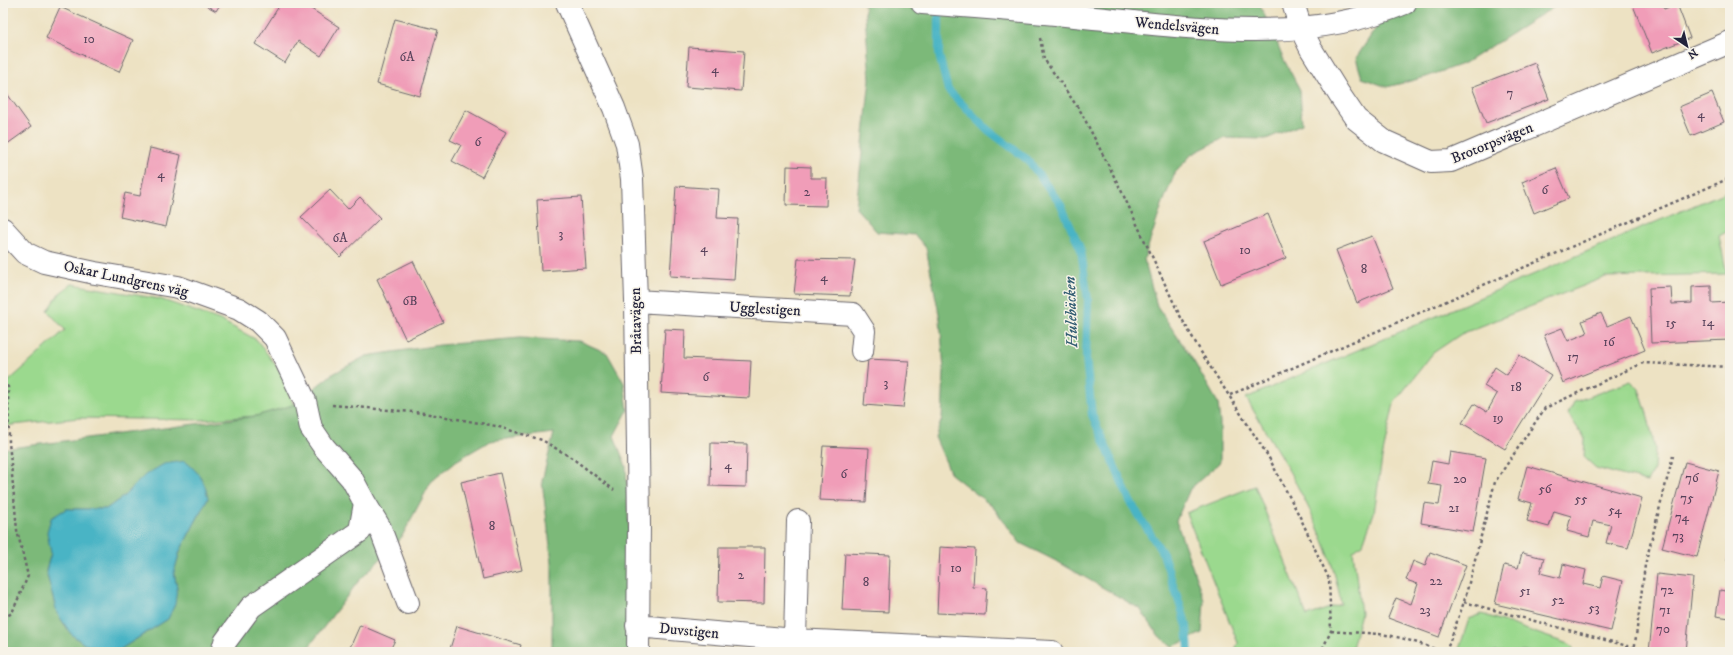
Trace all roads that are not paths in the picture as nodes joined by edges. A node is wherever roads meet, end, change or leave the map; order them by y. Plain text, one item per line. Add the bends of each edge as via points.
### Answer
1 (567, 3) edge
2 (922, 3) edge
3 (1293, 3) edge
4 (1405, 3) edge
5 (1301, 29) junction
6 (1730, 42) edge
7 (3, 229) edge
8 (636, 301) junction
9 (862, 351) dead end
10 (365, 503) junction
11 (798, 521) dead end
12 (408, 603) dead end
13 (637, 626) junction
14 (795, 640) junction
15 (222, 652) edge
16 (638, 652) edge
17 (1052, 652) edge

1 - 8 street, Bråtavägen via 614,108 627,144 632,179
2 - 5 street, Wendelsvägen via 1216,30
3 - 5 street, Brotorpsvägen
4 - 5 street, Wendelsvägen via 1379,14
5 - 6 street, Brotorpsvägen via 1356,119 1384,141 1431,162 1451,161
7 - 10 street, Oskar Lundgrens väg via 25,253 44,262 178,287 239,309 258,321 276,338 305,401 311,428 352,479
8 - 9 street, Ugglestigen via 853,314 864,331
8 - 13 street, Bråtavägen
10 - 12 street, Oskar Lundgrens väg via 380,528
10 - 15 street via 360,531 251,607 225,642
11 - 14 street
13 - 14 street, Duvstigen
13 - 16 street, Bråtavägen
14 - 17 street, Duvstigen

